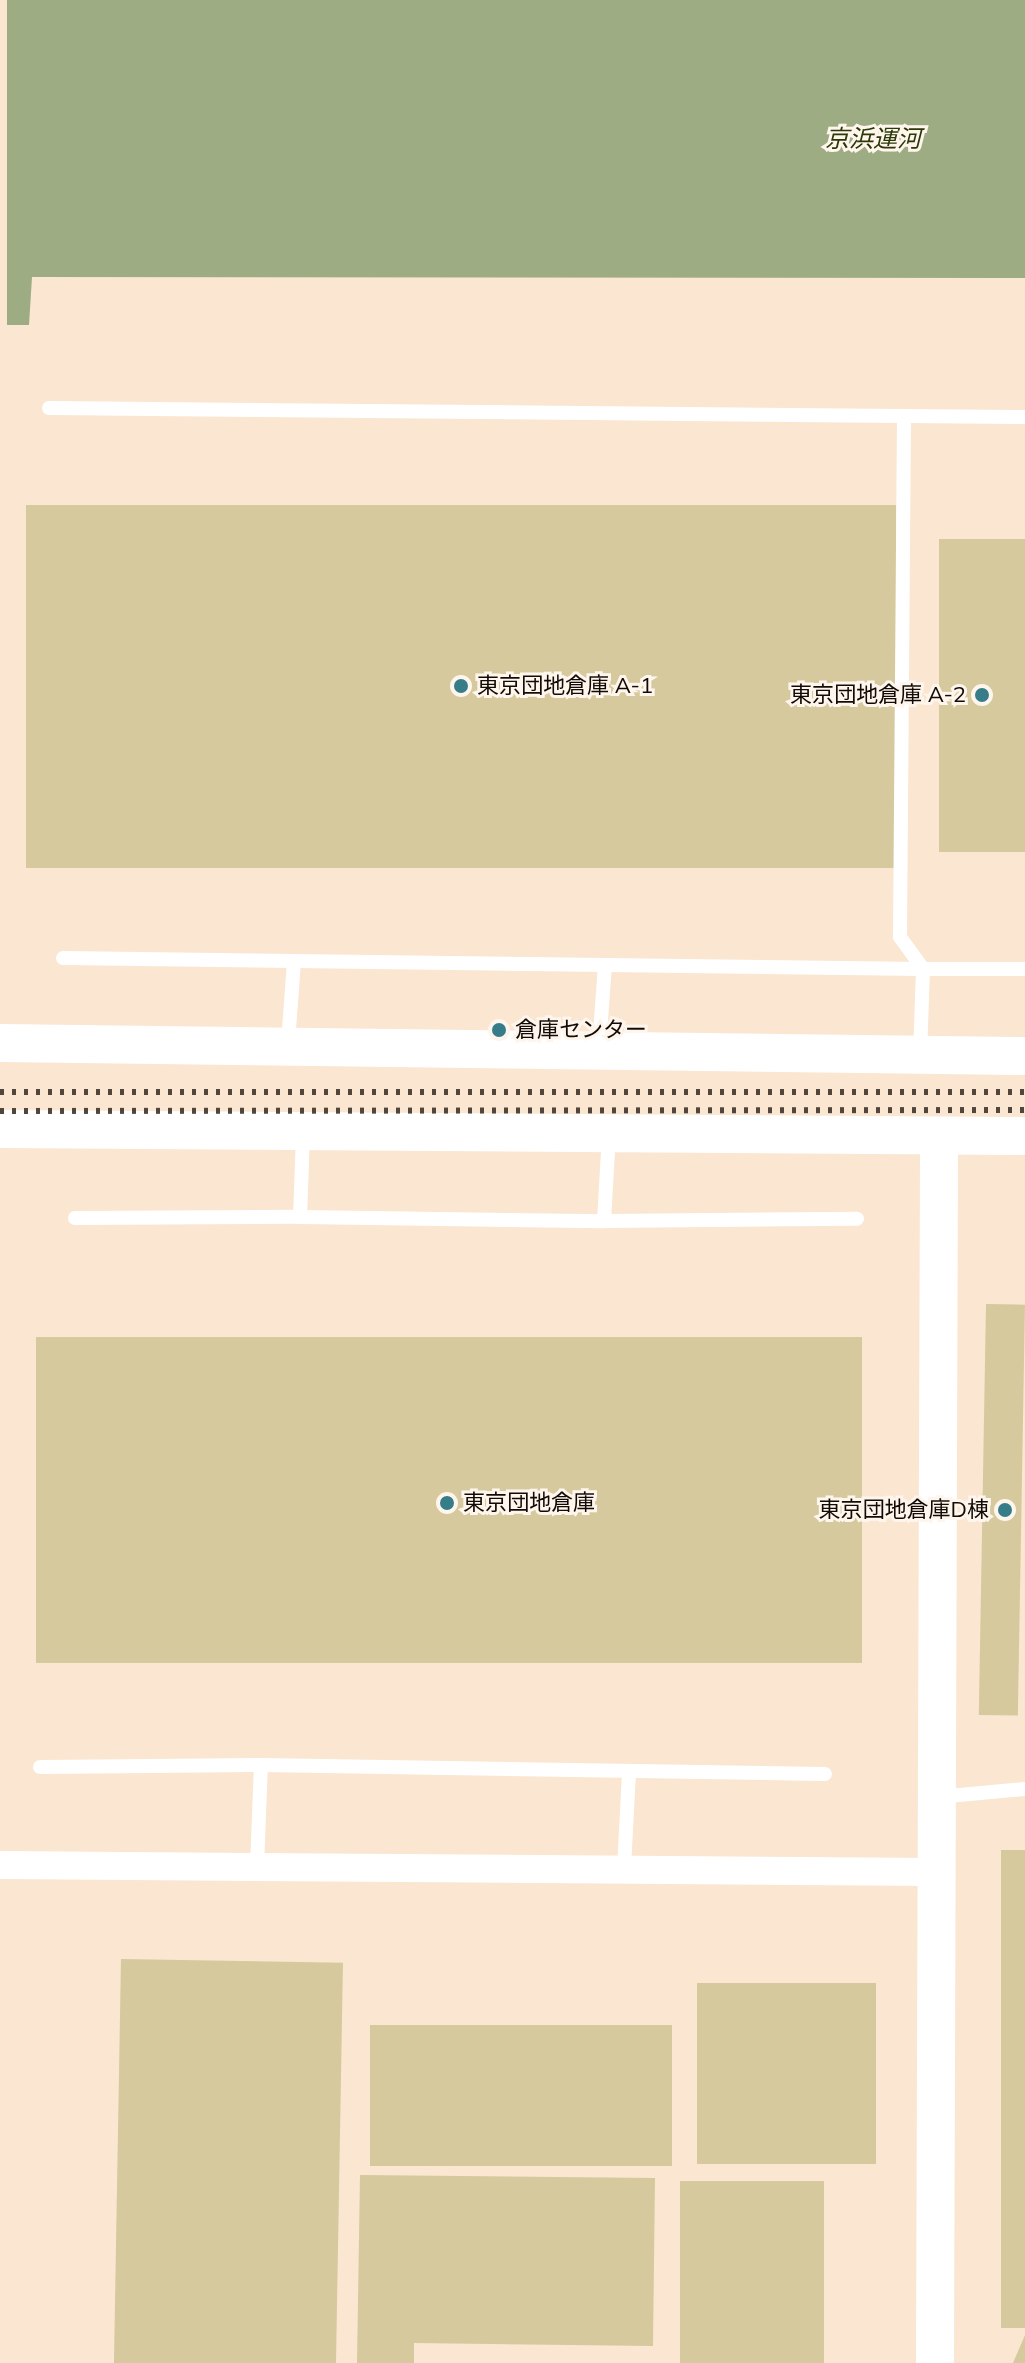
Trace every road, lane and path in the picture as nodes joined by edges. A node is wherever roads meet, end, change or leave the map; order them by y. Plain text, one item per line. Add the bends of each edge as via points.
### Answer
1 (49, 408) dead end
2 (904, 416) junction
3 (1025, 417) edge
4 (63, 958) dead end
5 (294, 961) junction
6 (605, 965) junction
7 (923, 969) junction
8 (1025, 969) edge
9 (0, 1043) edge
10 (288, 1048) junction
11 (599, 1052) junction
12 (920, 1055) junction
13 (1025, 1056) edge
14 (0, 1129) edge
15 (303, 1131) junction
16 (609, 1134) junction
17 (939, 1136) junction
18 (1025, 1136) edge
19 (300, 1217) junction
20 (75, 1218) dead end
21 (857, 1219) dead end
22 (604, 1221) junction
23 (261, 1765) junction
24 (40, 1767) dead end
25 (629, 1771) junction
26 (825, 1774) dead end
27 (1025, 1789) edge
28 (936, 1797) junction
29 (0, 1865) edge
30 (257, 1867) junction
31 (624, 1868) junction
32 (936, 1872) junction
33 (935, 2363) edge

1 - 2 lane
2 - 3 lane
2 - 7 lane via 900,937
4 - 5 lane
5 - 6 lane
5 - 10 lane
6 - 7 lane
6 - 11 lane
7 - 8 lane
7 - 12 lane
9 - 10 street
10 - 11 street
11 - 12 street
12 - 13 street
14 - 15 street
15 - 16 street
15 - 19 lane
16 - 17 street
16 - 22 lane
17 - 18 street
17 - 28 street
19 - 20 lane
19 - 22 lane
21 - 22 lane
23 - 24 lane
23 - 25 lane
23 - 30 lane
25 - 26 lane
25 - 31 lane
27 - 28 lane
28 - 32 street
29 - 30 street
30 - 31 street
31 - 32 street
32 - 33 street

